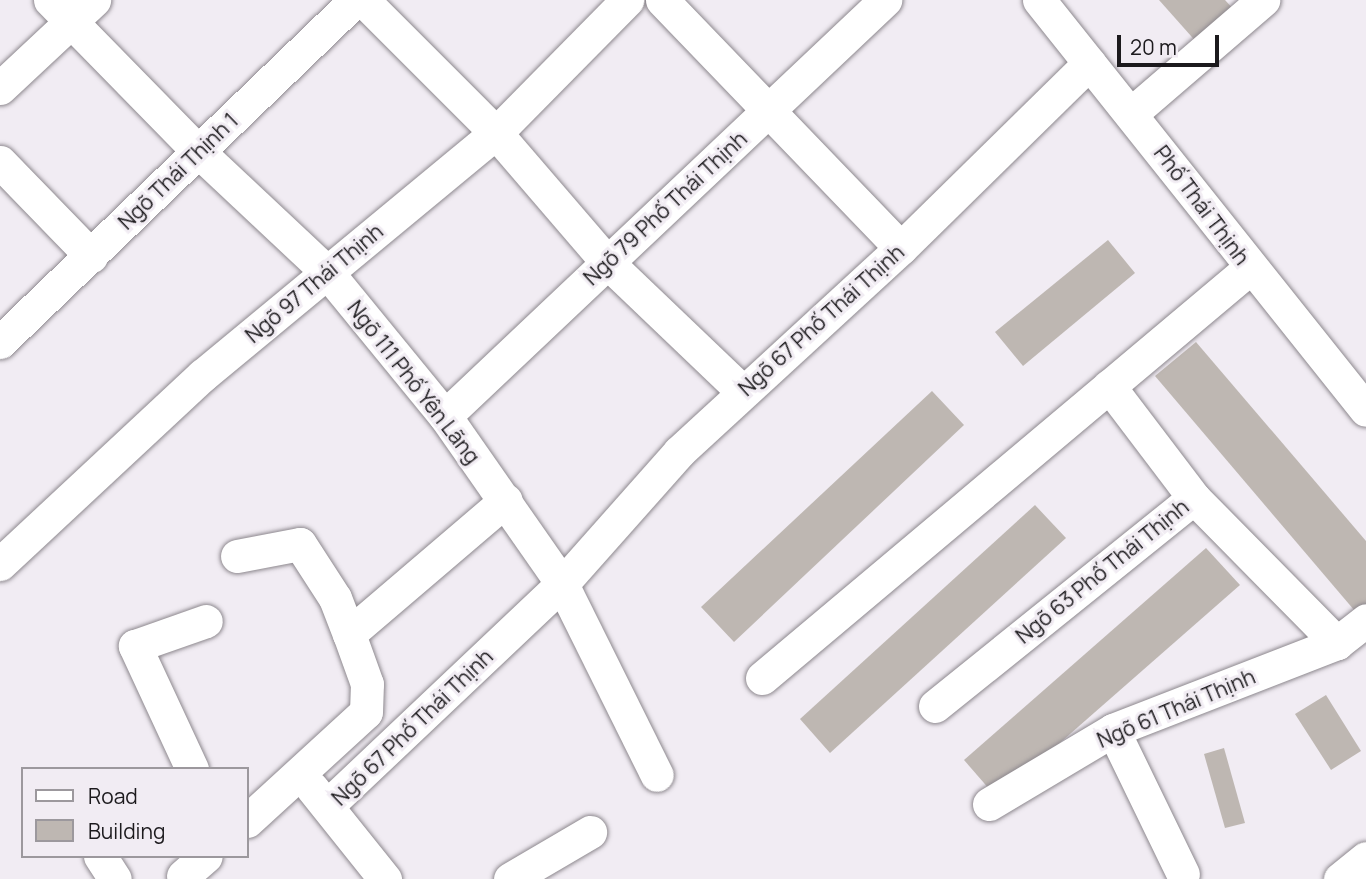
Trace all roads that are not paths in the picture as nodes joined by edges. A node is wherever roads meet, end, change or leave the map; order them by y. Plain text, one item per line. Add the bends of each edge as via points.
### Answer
1 (94, 0) edge
2 (356, 0) edge
3 (363, 0) edge
4 (627, 0) edge
5 (662, 0) edge
6 (885, 0) edge
7 (1040, 0) edge
8 (1263, 0) edge
9 (60, 11) edge
10 (1089, 63) junction
11 (0, 88) edge
12 (1133, 113) junction
13 (767, 114) junction
14 (496, 133) junction
15 (199, 152) junction
16 (0, 162) edge
17 (901, 248) junction
18 (92, 256) junction
19 (607, 262) junction
20 (1250, 268) junction
21 (327, 272) junction
22 (0, 342) edge
23 (1109, 386) junction
24 (742, 391) junction
25 (1366, 410) edge
26 (445, 416) junction
27 (1194, 498) junction
28 (506, 500) junction
29 (237, 556) dead end
30 (0, 564) edge
31 (562, 584) junction
32 (1366, 620) edge
33 (206, 621) dead end
34 (349, 635) junction
35 (1337, 643) junction
36 (762, 678) dead end
37 (935, 706) dead end
38 (1113, 730) junction
39 (191, 767) edge
40 (299, 775) junction
41 (657, 775) dead end
42 (989, 804) dead end
43 (327, 806) junction
44 (248, 820) edge
45 (590, 832) dead end
46 (101, 858) edge
47 (1366, 858) edge
48 (1183, 874) dead end
49 (115, 879) edge
50 (385, 879) edge
51 (510, 879) edge
52 (1340, 879) edge

1 - 9 street
2 - 15 street, Ngõ Thái Thịnh 1
3 - 14 street
4 - 14 street, Ngõ 97 Thái Thịnh
5 - 13 street
6 - 13 street, Ngõ 79 Phố Thái Thịnh
7 - 10 street, Phố Thái Thịnh
8 - 12 street
9 - 11 street
9 - 15 street, Ngõ 111 Phố Yên Lãng
10 - 12 street, Phố Thái Thịnh
10 - 17 street, Ngõ 67 Phố Thái Thịnh
12 - 20 street, Phố Thái Thịnh
13 - 17 street
13 - 19 street, Ngõ 79 Phố Thái Thịnh via 672,197
14 - 19 street
14 - 21 street, Ngõ 97 Thái Thịnh
15 - 18 street, Ngõ Thái Thịnh 1
15 - 21 street, Ngõ 111 Phố Yên Lãng
16 - 18 street
17 - 24 street, Ngõ 67 Phố Thái Thịnh
18 - 22 street, Ngõ Thái Thịnh 1
19 - 24 street
19 - 26 street, Ngõ 79 Phố Thái Thịnh
20 - 23 street
20 - 25 street, Phố Thái Thịnh
21 - 26 street, Ngõ 111 Phố Yên Lãng
21 - 30 street, Ngõ 97 Thái Thịnh via 203,375
23 - 27 street, Ngõ 63 Phố Thái Thịnh
23 - 36 street
24 - 31 street, Ngõ 67 Phố Thái Thịnh via 679,452
26 - 28 street, Ngõ 111 Phố Yên Lãng
27 - 35 street
27 - 37 street, Ngõ 63 Phố Thái Thịnh
28 - 31 street
28 - 34 street
29 - 34 street via 300,544 335,598
31 - 41 street
31 - 43 street, Ngõ 67 Phố Thái Thịnh
32 - 35 street, Ngõ 61 Thái Thịnh
33 - 39 street via 135,646
34 - 40 street via 367,684 366,712
35 - 38 street, Ngõ 61 Thái Thịnh
38 - 42 street, Ngõ 61 Thái Thịnh
38 - 48 street
40 - 43 street
40 - 44 street
43 - 50 street, Ngõ 67 Phố Thái Thịnh
45 - 51 street
46 - 49 street
47 - 52 street

